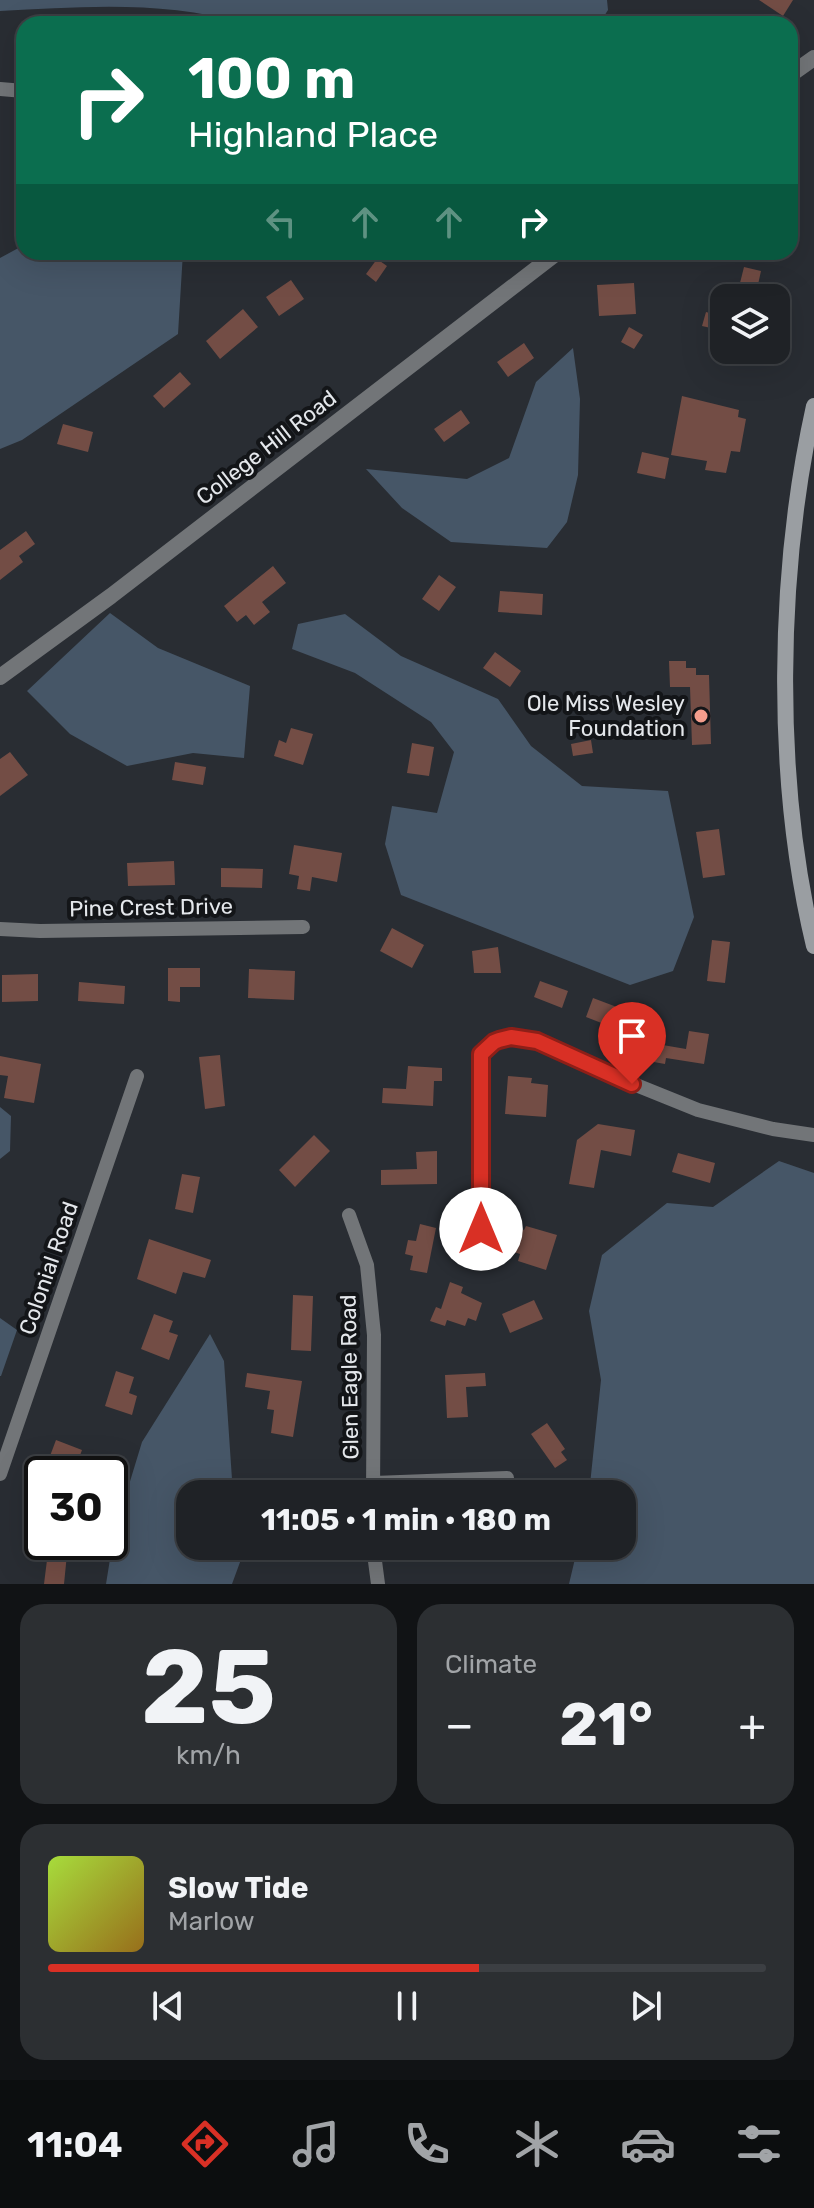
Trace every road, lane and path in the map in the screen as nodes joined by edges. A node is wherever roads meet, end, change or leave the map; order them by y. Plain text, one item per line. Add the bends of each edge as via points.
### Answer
1 (548, 260) edge
2 (814, 406) edge
3 (0, 677) edge
4 (303, 927) dead end
5 (0, 929) edge
6 (814, 946) edge
7 (137, 1076) dead end
8 (814, 1135) edge
9 (349, 1215) dead end
10 (481, 1246) dead end
11 (0, 1474) edge
12 (507, 1478) dead end
13 (374, 1480) edge
14 (480, 1480) edge
15 (375, 1560) edge
16 (378, 1584) edge

1 - 3 street, College Hill Road
2 - 6 main road via 793,544 787,732 793,814
4 - 5 street, Pine Crest Drive
7 - 11 street, Colonial Road
8 - 10 street via 698,1110 537,1041 511,1037 494,1042 481,1054
9 - 13 street, Glen Eagle Road via 367,1265 374,1335
12 - 14 street
15 - 16 street

